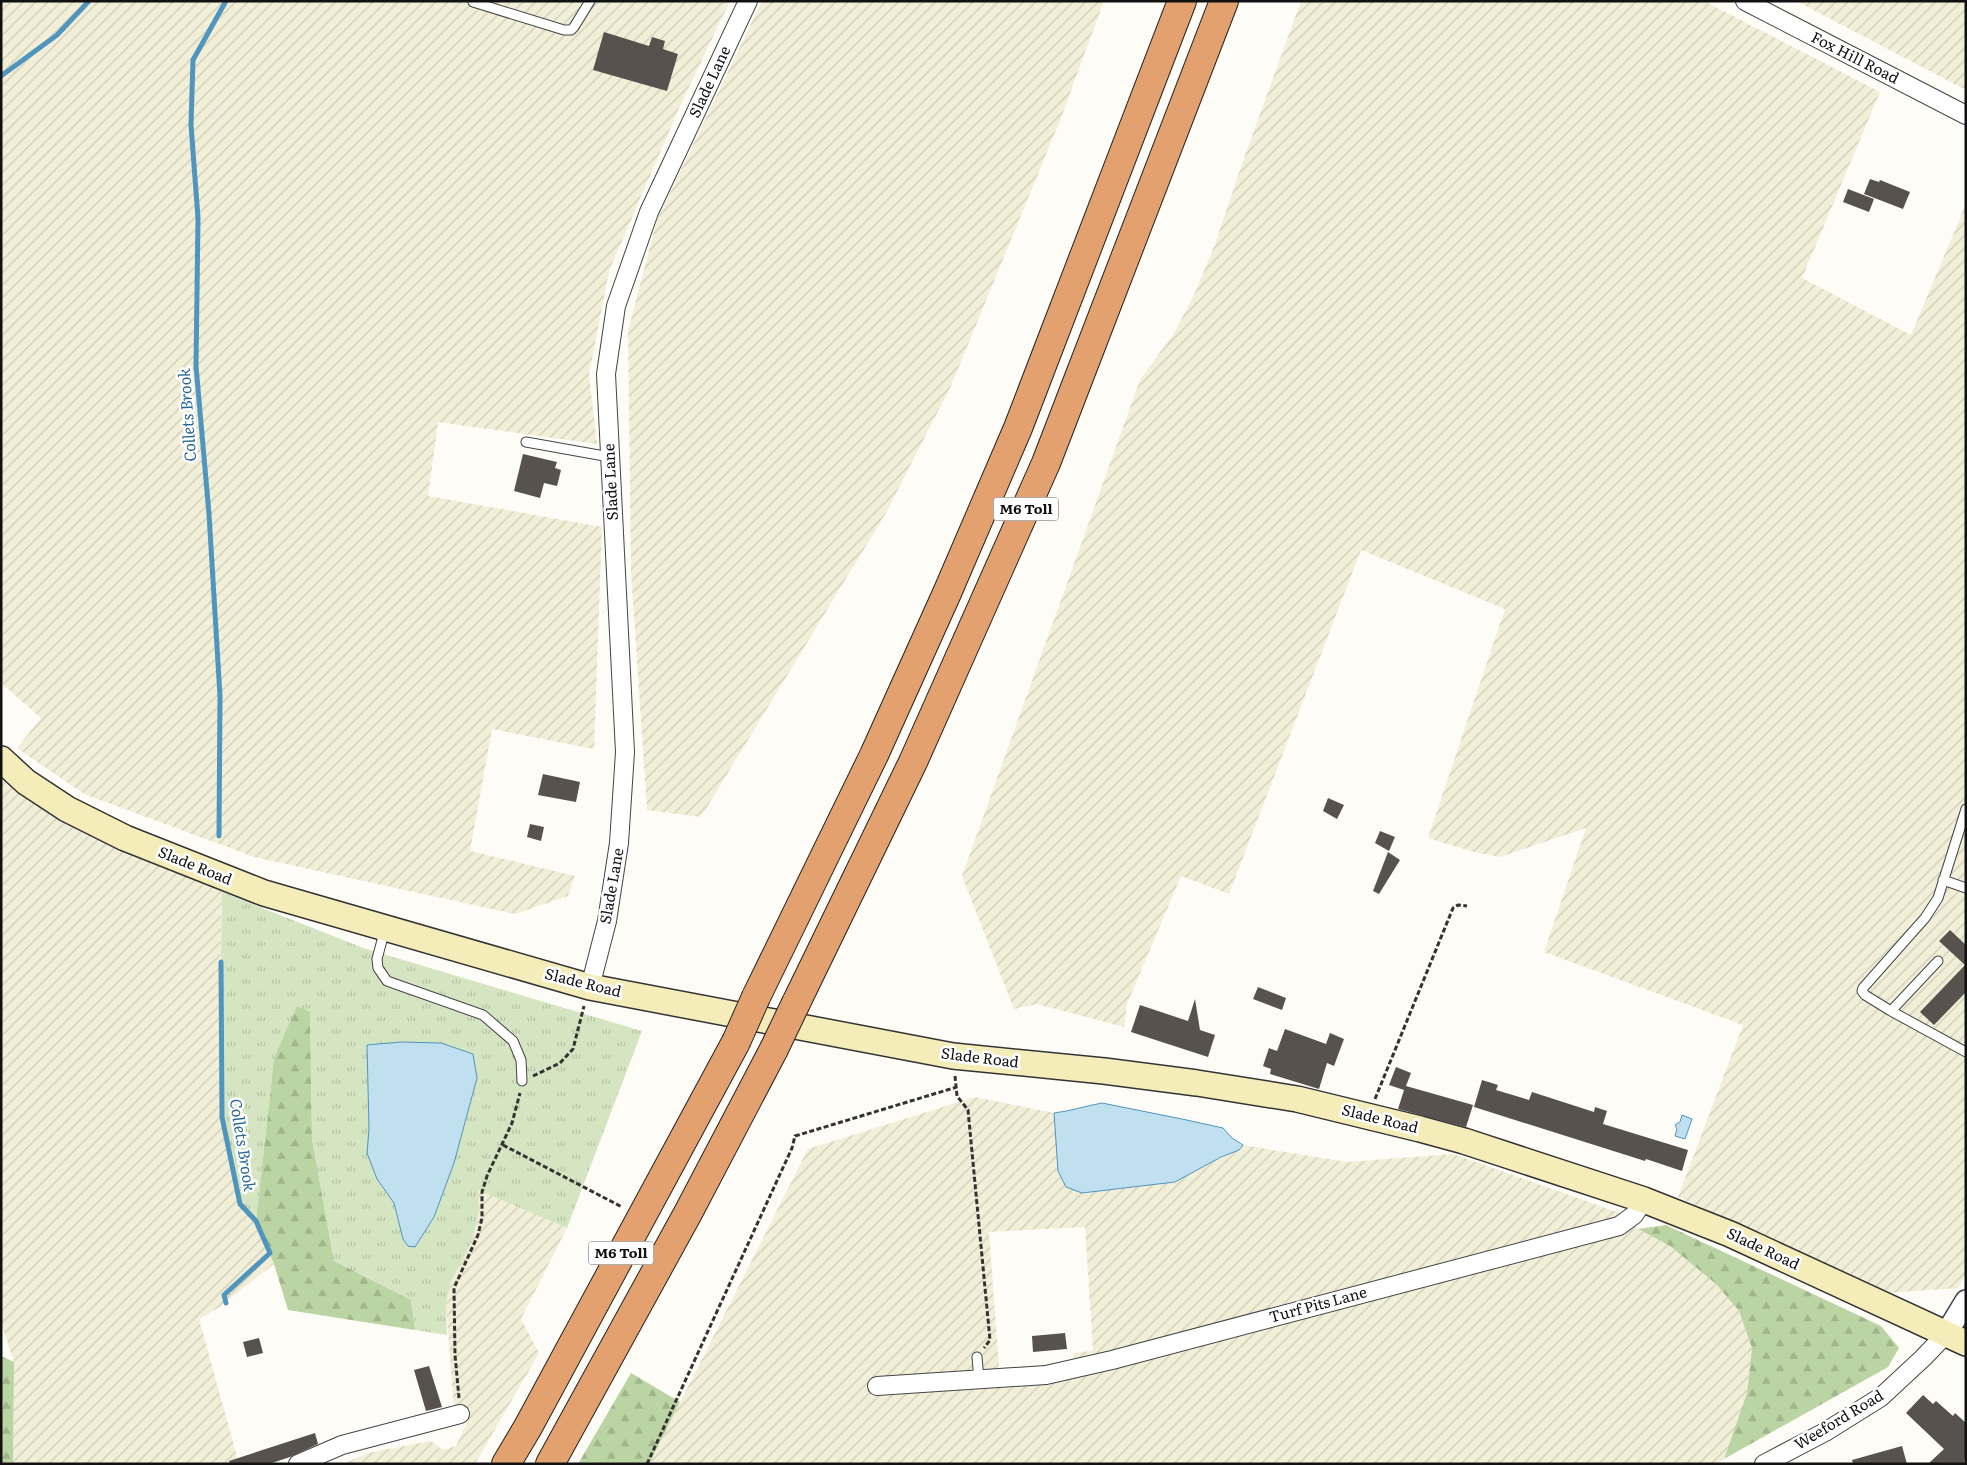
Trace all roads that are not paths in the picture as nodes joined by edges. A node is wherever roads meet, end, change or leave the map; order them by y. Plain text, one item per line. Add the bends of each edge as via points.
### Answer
1 (590, 1) edge
2 (748, 1) edge
3 (1182, 1) edge
4 (1224, 1) edge
5 (1745, 1) edge
6 (473, 2) edge
7 (1966, 115) edge
8 (526, 442) dead end
9 (610, 457) junction
10 (1, 759) edge
11 (1966, 809) edge
12 (1943, 880) junction
13 (1966, 888) edge
14 (385, 927) junction
15 (1938, 961) dead end
16 (590, 987) junction
17 (1891, 1011) junction
18 (1966, 1052) edge
19 (522, 1081) road end
20 (1644, 1200) junction
21 (1966, 1301) edge
22 (1956, 1338) edge
23 (977, 1357) road end
24 (979, 1380) junction
25 (877, 1386) dead end
26 (460, 1414) road end
27 (298, 1464) edge
28 (506, 1464) edge
29 (550, 1464) edge
30 (1764, 1464) edge

1 - 6 lane via 571,30
2 - 9 street, Slade Lane via 649,212 616,306 606,374
3 - 28 highway, M6 Toll, bridge via 1018,428 874,755 736,1042
4 - 29 highway, M6 Toll, bridge via 1046,463 913,762 774,1049
5 - 7 street, Fox Hill Road
8 - 9 lane
9 - 16 street, Slade Lane via 625,752 619,842 607,921
10 - 14 main road, Slade Road via 26,782 67,809 125,838 264,893
11 - 12 lane
12 - 13 lane
12 - 17 lane via 1938,898 1926,918 1863,988 1865,995
14 - 16 main road, Slade Road
14 - 19 lane via 378,968 387,981 483,1015 513,1041 521,1060
15 - 17 lane
16 - 20 main road, Slade Road via 953,1056 1104,1071 1297,1099 1464,1141
17 - 18 lane
20 - 22 main road, Slade Road via 1730,1234
20 - 24 street, Turf Pits Lane via 1634,1215 1618,1226 1112,1360 1046,1375
21 - 22 street, Weeford Road
22 - 30 street, Weeford Road via 1923,1358 1881,1397 1825,1432
23 - 24 lane
24 - 25 street, Turf Pits Lane
26 - 27 street via 342,1445

